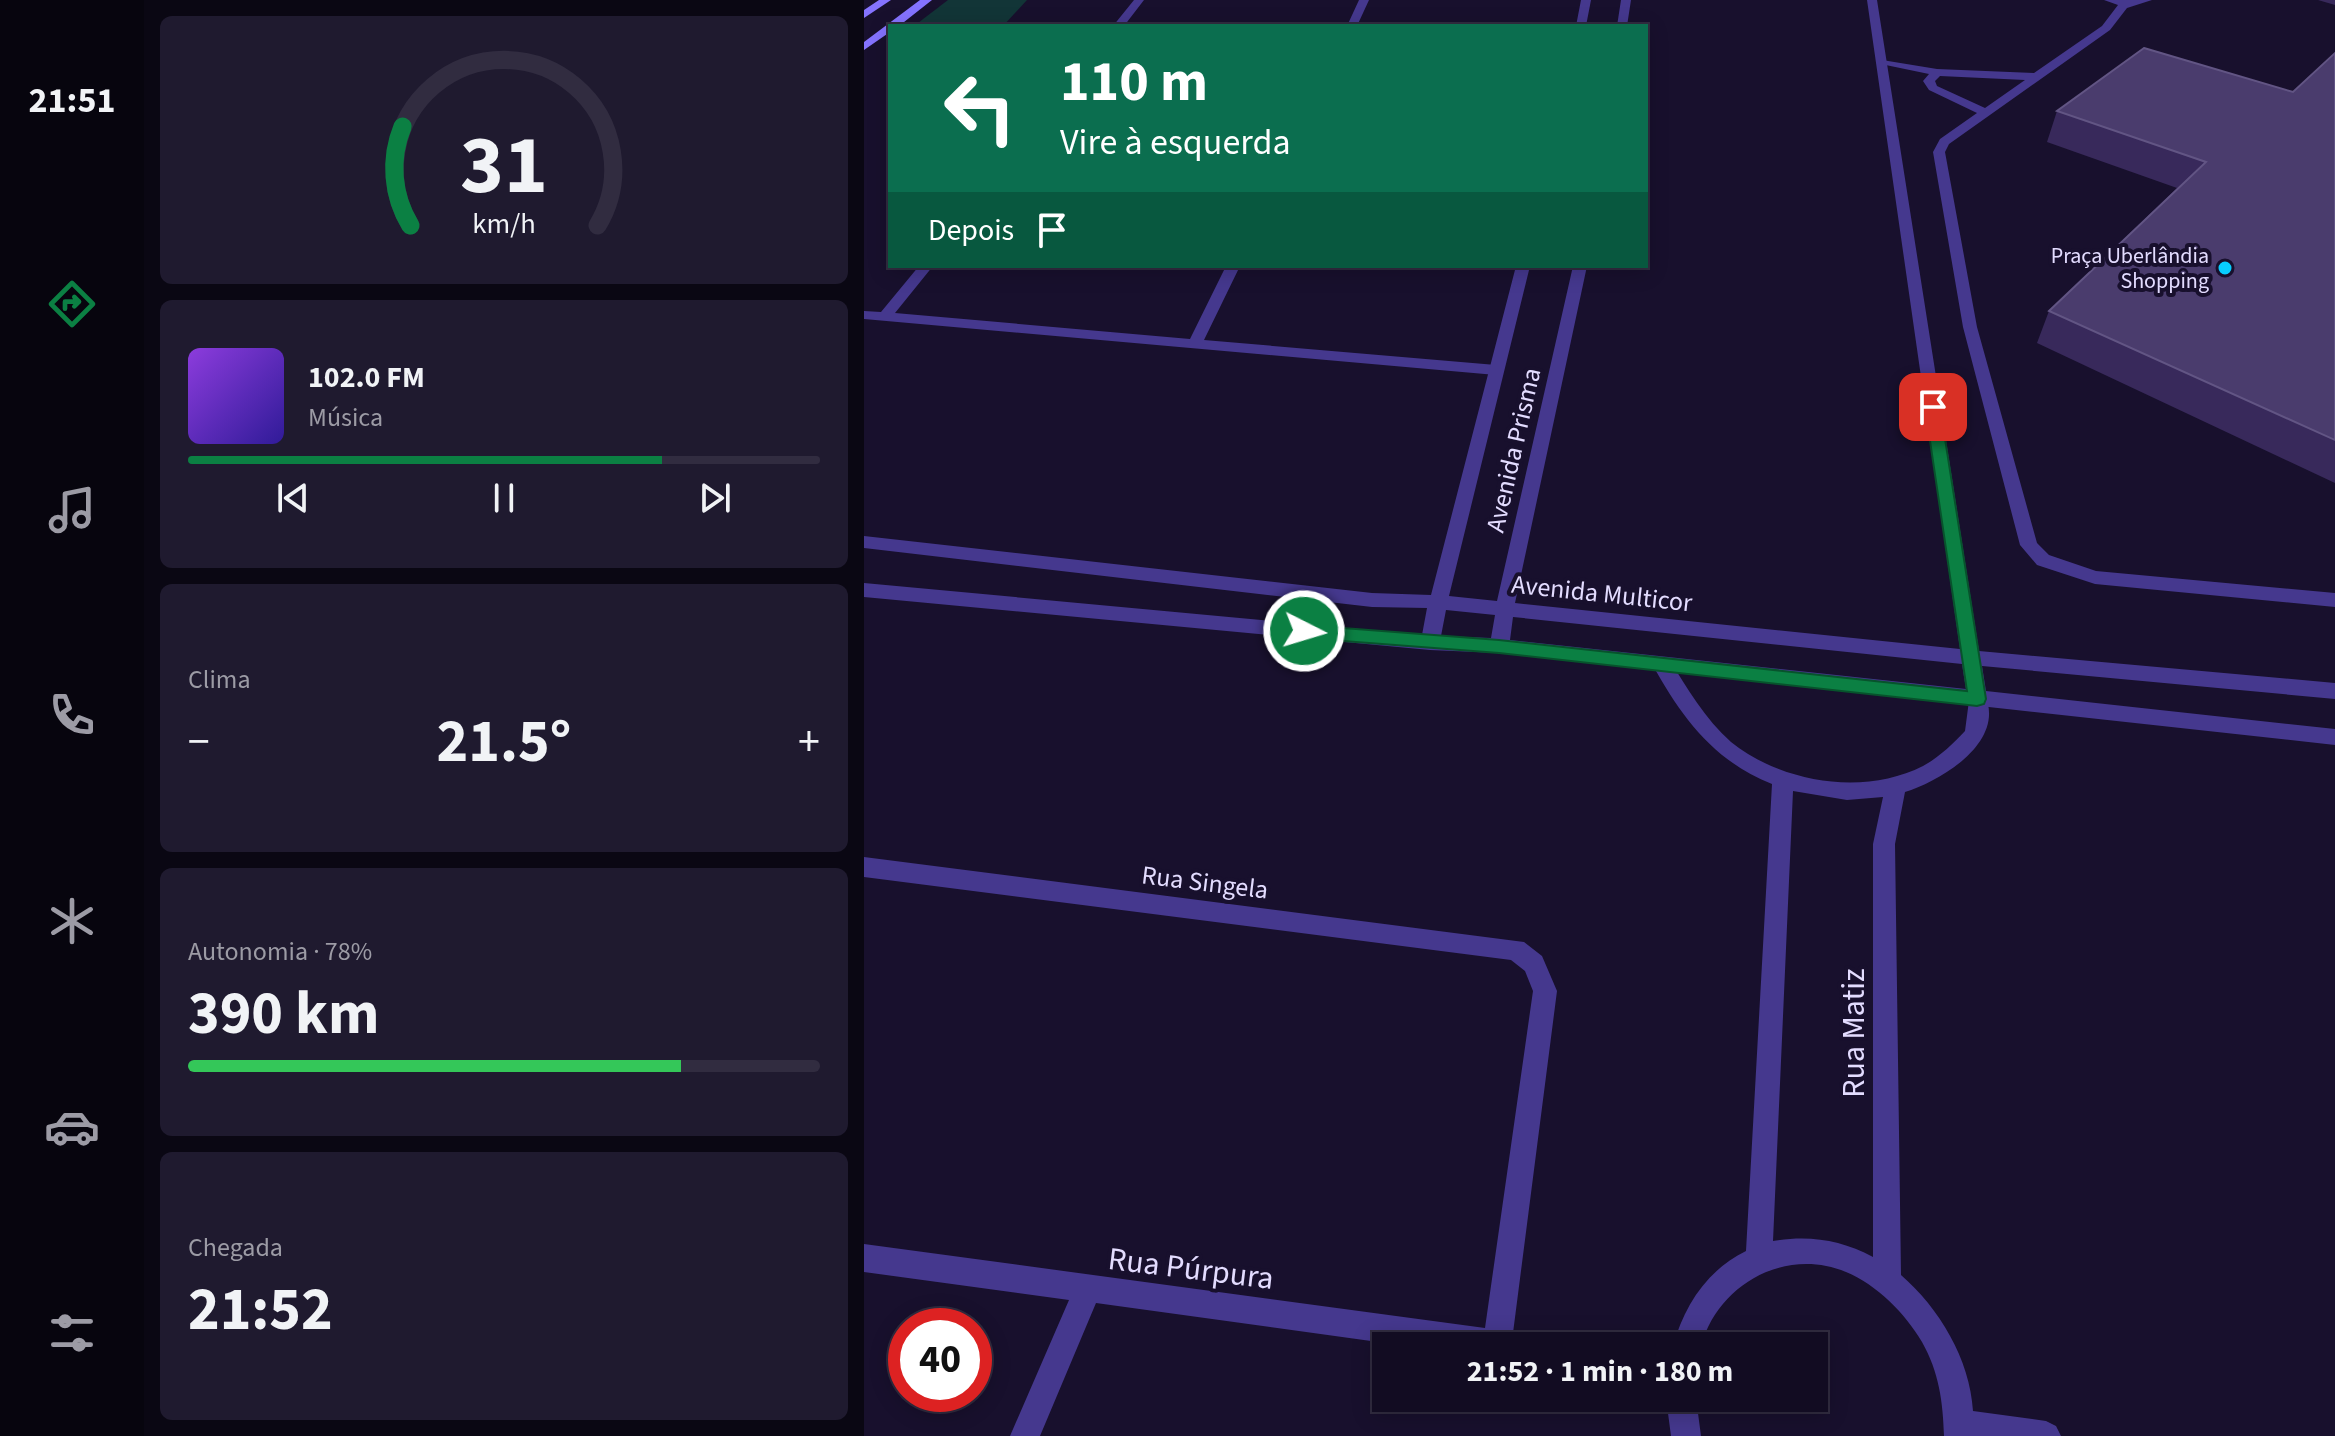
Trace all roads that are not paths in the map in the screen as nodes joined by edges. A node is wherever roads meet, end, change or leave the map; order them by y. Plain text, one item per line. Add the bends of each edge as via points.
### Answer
1 (886, 0) edge
2 (927, 0) edge
3 (1139, 0) edge
4 (1364, 0) edge
5 (1586, 0) edge
6 (1626, 0) edge
7 (1872, 0) edge
8 (2147, 0) edge
9 (2116, 2) edge
10 (864, 15) edge
11 (895, 24) edge
12 (1120, 24) edge
13 (1353, 24) edge
14 (1581, 24) edge
15 (1622, 24) edge
16 (888, 29) edge
17 (864, 47) edge
18 (1882, 63) junction
19 (1937, 72) junction
20 (2036, 77) junction
21 (1986, 113) junction
22 (924, 268) edge
23 (1232, 268) edge
24 (1522, 268) edge
25 (1580, 268) edge
26 (864, 315) edge
27 (885, 316) junction
28 (1195, 344) junction
29 (1496, 370) junction
30 (864, 542) edge
31 (864, 590) edge
32 (2335, 600) edge
33 (1438, 602) junction
34 (1505, 609) junction
35 (1430, 643) junction
36 (1499, 646) junction
37 (1969, 657) junction
38 (1662, 664) junction
39 (2335, 691) edge
40 (1977, 699) junction
41 (2335, 737) edge
42 (1783, 780) junction
43 (1895, 787) junction
44 (864, 867) edge
45 (864, 1258) edge
46 (1759, 1258) junction
47 (1887, 1280) junction
48 (1087, 1291) junction
49 (1404, 1332) edge
50 (1506, 1332) edge
51 (1690, 1332) edge
52 (1683, 1412) edge
53 (1960, 1430) edge
54 (1025, 1436) edge
55 (1686, 1436) edge
56 (2046, 1436) edge

1 - 10 main road
2 - 11 main road
3 - 12 street
4 - 13 street
5 - 14 street
6 - 15 street
7 - 18 street
8 - 9 street via 2136,5
9 - 20 street via 2106,28
16 - 17 main road
18 - 19 street
18 - 37 street
19 - 20 street
19 - 21 street via 1929,81 1933,88
20 - 21 street
21 - 32 street via 1944,142 1939,152 1970,327 2029,545 2043,560 2095,577
22 - 27 street
23 - 28 street
24 - 29 street, Avenida Prisma
25 - 34 street, Avenida Prisma
26 - 27 street
27 - 28 street
28 - 29 street
29 - 33 street, Avenida Prisma
30 - 33 street, Avenida Multicor via 1372,600
31 - 35 street
33 - 34 street, Avenida Multicor
33 - 35 street, Avenida Prisma
34 - 36 street, Avenida Prisma
34 - 37 street, Avenida Multicor
35 - 36 street
36 - 38 street
37 - 39 street, Avenida Multicor
37 - 40 street
38 - 40 street
38 - 42 street via 1697,719 1733,755
40 - 41 street
40 - 43 street via 1974,734 1943,766
42 - 43 street via 1839,791
42 - 46 street
43 - 47 street, Rua Matiz via 1884,844
44 - 50 street, Rua Singela via 1516,950 1534,964 1545,991
45 - 48 street, Rua Púrpura
46 - 47 street via 1791,1250 1823,1251 1856,1261
46 - 51 street via 1708,1299
47 - 53 street via 1914,1306 1937,1340 1953,1380
48 - 49 street, Rua Púrpura
48 - 54 street
52 - 55 street
53 - 56 street

